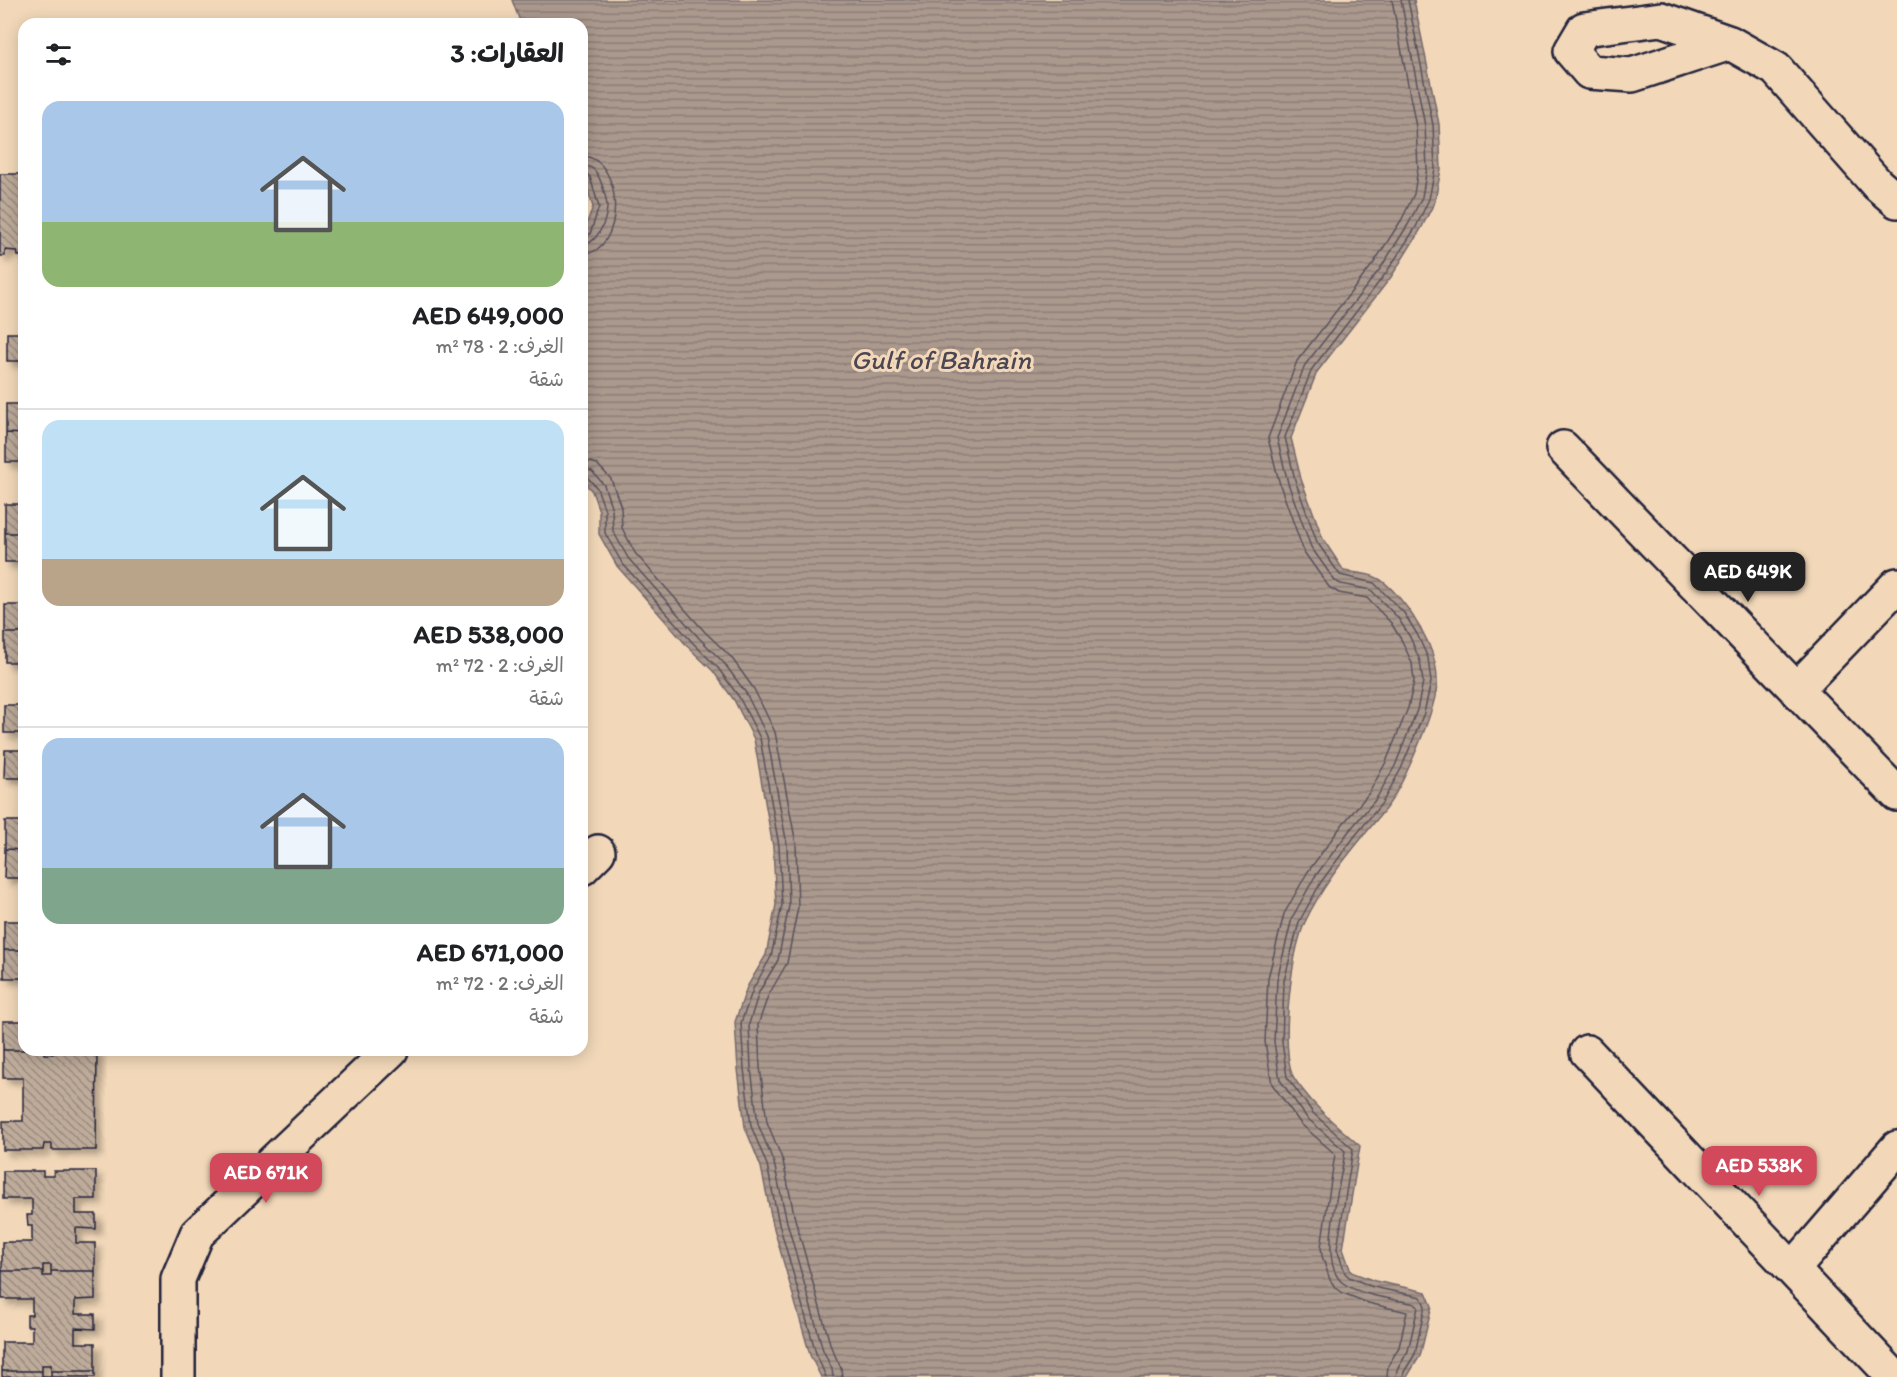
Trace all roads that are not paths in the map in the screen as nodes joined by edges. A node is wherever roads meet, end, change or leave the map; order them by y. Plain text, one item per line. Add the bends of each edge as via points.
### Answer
1 (1730, 43) dead end
2 (1897, 201) edge
3 (1563, 448) dead end
4 (1897, 585) edge
5 (1796, 690) junction
6 (1897, 794) edge
7 (1587, 1052) dead end
8 (385, 1056) edge
9 (1897, 1148) edge
10 (1792, 1269) junction
11 (178, 1377) edge
12 (1894, 1377) edge

1 - 2 street via 1776,69 1877,184
3 - 5 street
4 - 5 street
5 - 6 street
7 - 10 street
8 - 11 street via 197,1234 178,1279
9 - 10 street
10 - 12 street

